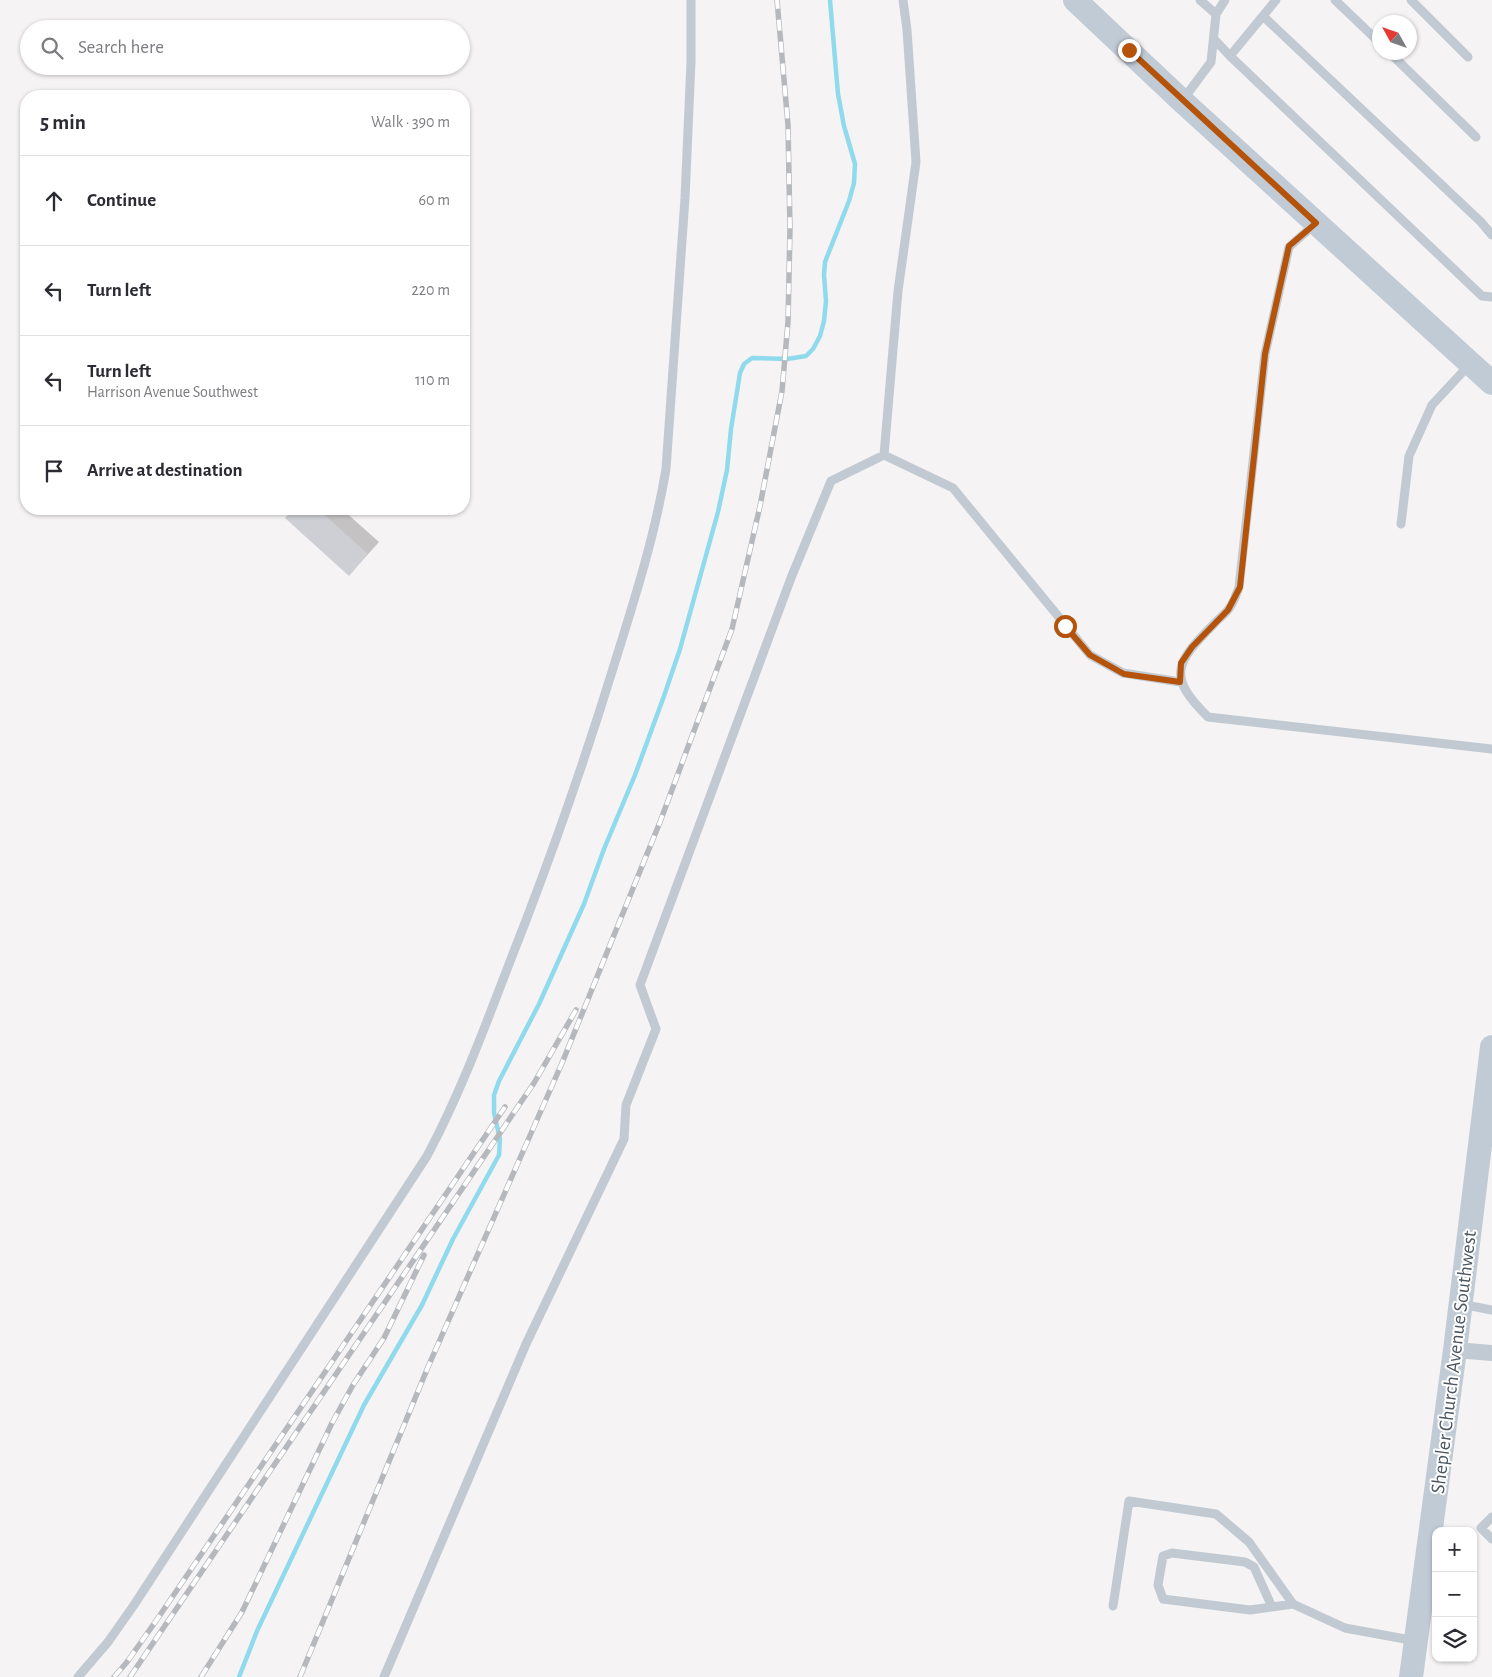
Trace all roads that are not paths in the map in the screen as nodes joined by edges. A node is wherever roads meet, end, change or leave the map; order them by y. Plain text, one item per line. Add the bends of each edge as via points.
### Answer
1 (691, 0) edge
2 (903, 0) edge
3 (1076, 0) edge
4 (1200, 0) edge
5 (1225, 0) edge
6 (1276, 0) edge
7 (1335, 0) edge
8 (1411, 0) edge
9 (1216, 14) junction
10 (1263, 16) junction
11 (1372, 35) edge
12 (1214, 38) junction
13 (1230, 56) junction
14 (1468, 57) dead end
15 (1397, 60) edge
16 (1182, 101) junction
17 (1476, 137) dead end
18 (1316, 223) junction
19 (1492, 235) edge
20 (1492, 297) edge
21 (1470, 364) junction
22 (1492, 384) edge
23 (884, 455) junction
24 (1401, 524) dead end
25 (1180, 682) junction
26 (1492, 749) edge
27 (1491, 1061) edge
28 (1461, 1304) junction
29 (1492, 1310) edge
30 (1455, 1350) junction
31 (1492, 1353) edge
32 (1492, 1517) edge
33 (1492, 1539) edge
34 (1292, 1604) junction
35 (1113, 1606) dead end
36 (1272, 1607) junction
37 (1416, 1641) junction
38 (78, 1677) edge
39 (384, 1677) edge
40 (1411, 1677) edge

1 - 38 lane via 685,198 666,469 646,560 557,839 463,1083 427,1156 130,1612
2 - 23 lane via 916,162 898,291
3 - 16 street
4 - 9 lane
5 - 9 lane
6 - 10 lane
7 - 11 lane
8 - 14 lane
9 - 12 lane
10 - 13 lane
10 - 19 lane
12 - 13 lane
12 - 16 lane via 1211,62
13 - 20 lane via 1482,296
15 - 17 lane
16 - 18 street
18 - 21 street
18 - 25 lane via 1289,246 1265,354 1240,587 1228,610 1181,663
21 - 22 street
21 - 24 lane via 1432,405 1409,456
23 - 25 lane via 953,488 1090,655 1124,674
23 - 39 lane via 831,481 791,578 640,985 656,1029 626,1105 624,1139 526,1344
25 - 26 lane via 1191,701 1208,717
27 - 28 street, Shepler Church Avenue Southwest
28 - 29 lane
28 - 30 street, Shepler Church Avenue Southwest
30 - 31 street
30 - 37 street, Shepler Church Avenue Southwest
32 - 33 lane via 1481,1528
34 - 35 lane via 1250,1542 1216,1514 1128,1501
34 - 36 lane
34 - 37 lane via 1345,1628
36 - 36 lane via 1250,1610 1163,1598 1158,1586 1163,1556 1172,1553 1245,1562 1254,1567
37 - 40 street, Shepler Church Avenue Southwest

